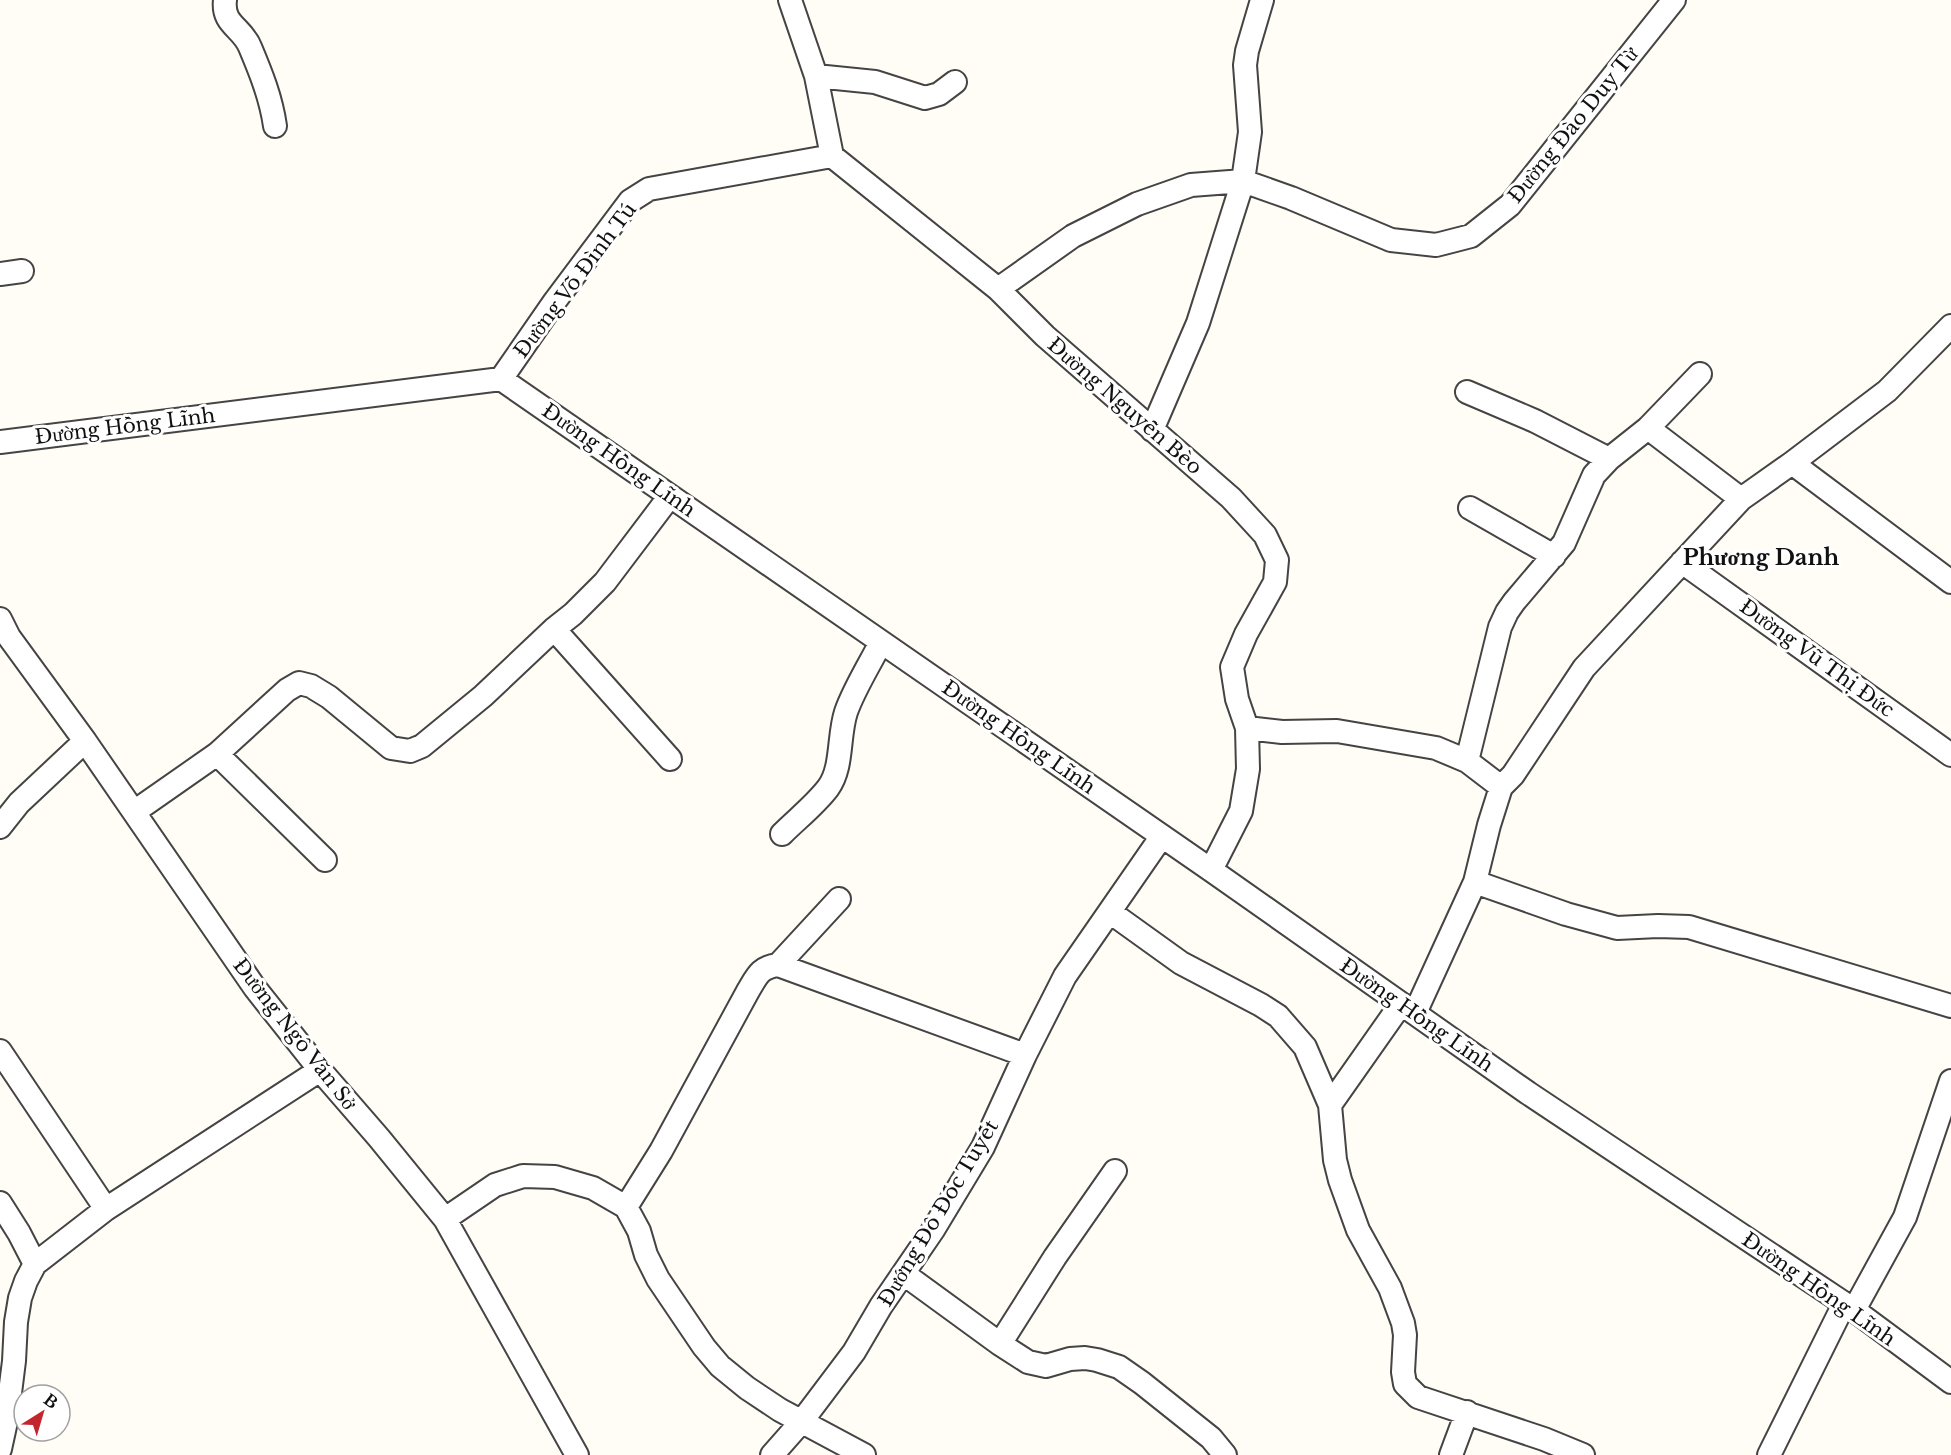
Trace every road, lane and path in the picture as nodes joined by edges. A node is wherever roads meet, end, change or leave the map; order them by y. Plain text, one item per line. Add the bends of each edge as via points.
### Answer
1 (225, 0) edge
2 (790, 0) edge
3 (1263, 0) edge
4 (1674, 0) edge
5 (816, 76) junction
6 (955, 82) dead end
7 (275, 126) dead end
8 (832, 156) junction
9 (1243, 181) junction
10 (998, 289) junction
11 (1951, 326) edge
12 (1700, 374) dead end
13 (501, 379) junction
14 (1467, 392) dead end
15 (1648, 428) junction
16 (1152, 430) junction
17 (0, 442) edge
18 (1609, 459) junction
19 (1792, 463) junction
20 (670, 495) junction
21 (1741, 499) junction
22 (1470, 508) dead end
23 (1554, 556) junction
24 (1682, 562) junction
25 (1951, 582) edge
26 (0, 619) edge
27 (554, 629) junction
28 (881, 642) junction
29 (1247, 728) junction
30 (85, 741) junction
31 (217, 754) junction
32 (1951, 755) edge
33 (670, 759) dead end
34 (1467, 761) junction
35 (1501, 787) junction
36 (134, 812) junction
37 (0, 827) edge
38 (782, 834) dead end
39 (1162, 836) junction
40 (325, 861) dead end
41 (1211, 870) junction
42 (1475, 882) junction
43 (839, 899) dead end
44 (1110, 912) junction
45 (778, 965) junction
46 (1951, 1006) edge
47 (1408, 1009) junction
48 (0, 1051) edge
49 (1025, 1055) junction
50 (320, 1070) junction
51 (1951, 1082) edge
52 (1330, 1105) junction
53 (1115, 1171) dead end
54 (0, 1203) edge
55 (626, 1207) junction
56 (106, 1209) junction
57 (444, 1219) junction
58 (35, 1264) junction
59 (904, 1274) junction
60 (1849, 1307) junction
61 (1000, 1344) junction
62 (1951, 1382) edge
63 (1467, 1412) junction
64 (802, 1421) junction
65 (1542, 1447) edge
66 (0, 1449) edge
67 (577, 1455) edge
68 (772, 1455) edge
69 (864, 1455) edge
70 (1225, 1455) edge
71 (1451, 1455) edge
72 (1583, 1455) edge
73 (1770, 1455) edge

1 - 7 street via 228,21 249,44 268,92
2 - 5 street
3 - 9 street via 1245,65 1250,132
4 - 9 street, Đường Đào Duy Từ via 1510,205 1471,236 1436,245 1391,240
5 - 6 street via 868,80 925,98 939,94
5 - 8 street
8 - 10 street, Đường Nguyễn Bèo
8 - 13 street, Đường Võ Đình Tú via 649,189 630,201
9 - 10 street, Đường Đào Duy Từ via 1191,185 1137,204 1073,236
9 - 16 street via 1198,323
10 - 16 street, Đường Nguyễn Bèo
11 - 19 street via 1887,391
12 - 15 street
13 - 17 street, Đường Hồng Lĩnh
13 - 20 street, Đường Hồng Lĩnh
14 - 18 street
15 - 18 street
15 - 21 street
16 - 29 street, Đường Nguyễn Bèo via 1231,498 1265,535 1277,560 1275,582 1232,667
18 - 23 street via 1589,483 1570,531
19 - 21 street
19 - 25 street
20 - 27 street via 605,582
20 - 28 street, Đường Hồng Lĩnh
21 - 24 street
22 - 23 street
23 - 34 street via 1514,602 1500,627
24 - 32 street, Đường Vũ Thị Đức
24 - 35 street via 1584,668
26 - 30 street, Đường Ngô Văn Sở
27 - 31 street via 483,696 410,752 391,748 329,697 299,683
27 - 33 street
28 - 38 street via 846,710 834,777
28 - 39 street, Đường Hồng Lĩnh
29 - 34 street via 1282,732 1337,730 1436,748
29 - 41 street, Đường Nguyễn Bèo via 1248,769 1241,811
30 - 36 street, Đường Ngô Văn Sở
30 - 37 street via 19,803
31 - 36 street
31 - 40 street
34 - 35 street
35 - 42 street
36 - 50 street, Đường Ngô Văn Sở via 255,988
39 - 41 street, Đường Hồng Lĩnh
39 - 44 street, Đướng Đô Đốc Tuyết
41 - 47 street, Đường Hồng Lĩnh
42 - 46 street via 1617,928 1689,927
42 - 47 street
43 - 45 street
44 - 49 street, Đướng Đô Đốc Tuyết via 1065,976
44 - 52 street via 1181,963 1278,1016 1305,1047
45 - 49 street
45 - 55 street via 767,966 759,973
47 - 52 street
47 - 60 street, Đường Hồng Lĩnh
48 - 56 street
49 - 59 street, Đướng Đô Đốc Tuyết via 983,1147
50 - 56 street
50 - 57 street, Đường Ngô Văn Sở
51 - 60 street via 1905,1217
52 - 63 street via 1340,1180 1358,1230 1404,1323 1405,1384 1418,1397
53 - 61 street
54 - 58 street
55 - 57 street via 593,1188 555,1177 523,1176 495,1185
55 - 64 street via 658,1279 720,1366 747,1388
56 - 58 street
57 - 67 street, Đường Ngô Văn Sở
58 - 66 street via 20,1298
59 - 61 street
59 - 64 street, Đướng Đô Đốc Tuyết via 854,1352
60 - 62 street, Đường Hồng Lĩnh
60 - 73 street
61 - 70 street via 1028,1362 1046,1366 1085,1358 1119,1367 1211,1438
63 - 65 street
63 - 71 street
64 - 68 street, Đướng Đô Đốc Tuyết
64 - 69 street
65 - 72 street

